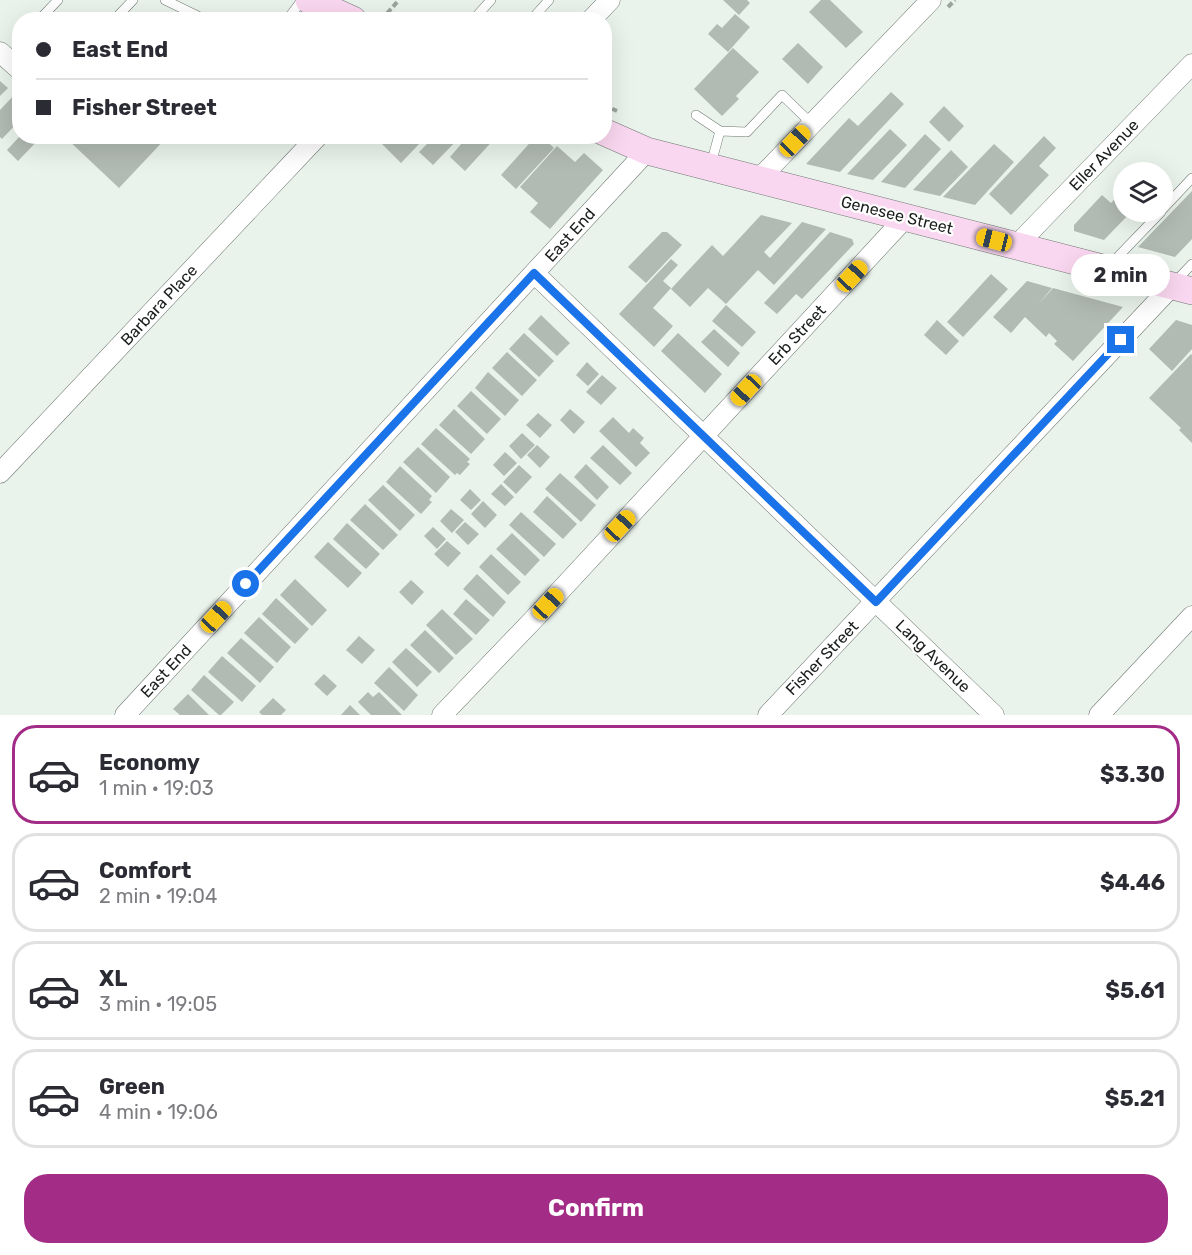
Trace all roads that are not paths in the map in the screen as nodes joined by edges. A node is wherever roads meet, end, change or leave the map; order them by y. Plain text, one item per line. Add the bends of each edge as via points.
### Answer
1 (58, 0) edge
2 (133, 0) edge
3 (165, 0) edge
4 (309, 0) edge
5 (491, 0) edge
6 (549, 0) edge
7 (610, 0) edge
8 (931, 0) edge
9 (47, 12) edge
10 (122, 12) edge
11 (190, 12) edge
12 (335, 12) edge
13 (480, 12) edge
14 (538, 12) edge
15 (599, 12) edge
16 (0, 52) edge
17 (12, 63) edge
18 (1192, 64) edge
19 (696, 115) dead end
20 (613, 123) edge
21 (812, 124) junction
22 (720, 131) junction
23 (310, 144) edge
24 (647, 151) junction
25 (710, 167) junction
26 (1192, 178) edge
27 (758, 180) junction
28 (1173, 199) edge
29 (906, 218) junction
30 (1151, 222) edge
31 (1016, 246) junction
32 (1192, 264) edge
33 (1106, 269) junction
34 (534, 273) junction
35 (1182, 289) edge
36 (703, 436) junction
37 (0, 473) edge
38 (876, 602) junction
39 (1192, 616) edge
40 (125, 715) edge
41 (442, 715) edge
42 (768, 715) edge
43 (994, 715) edge
44 (1099, 715) edge

1 - 9 lane
2 - 10 lane
3 - 11 lane
4 - 12 main road
5 - 13 lane
6 - 14 lane
7 - 15 street
8 - 21 street
16 - 17 street
18 - 31 street, Eller Avenue
19 - 22 lane
20 - 24 main road, Genesee Street
21 - 22 lane via 782,95 747,132
21 - 27 street
22 - 25 lane
23 - 37 street, Barbara Place
24 - 25 main road, Genesee Street
24 - 34 street, East End
25 - 27 main road, Genesee Street
26 - 28 lane
27 - 29 main road, Genesee Street
29 - 31 main road, Genesee Street
29 - 36 street, Erb Street
30 - 33 lane
31 - 33 main road, Genesee Street
32 - 35 lane
33 - 35 main road, Genesee Street
34 - 36 street, Lang Avenue
34 - 40 street, East End
35 - 38 street, Fisher Street
36 - 38 street, Lang Avenue
36 - 41 street, Erb Street
38 - 42 street, Fisher Street
38 - 43 street, Lang Avenue
39 - 44 street

